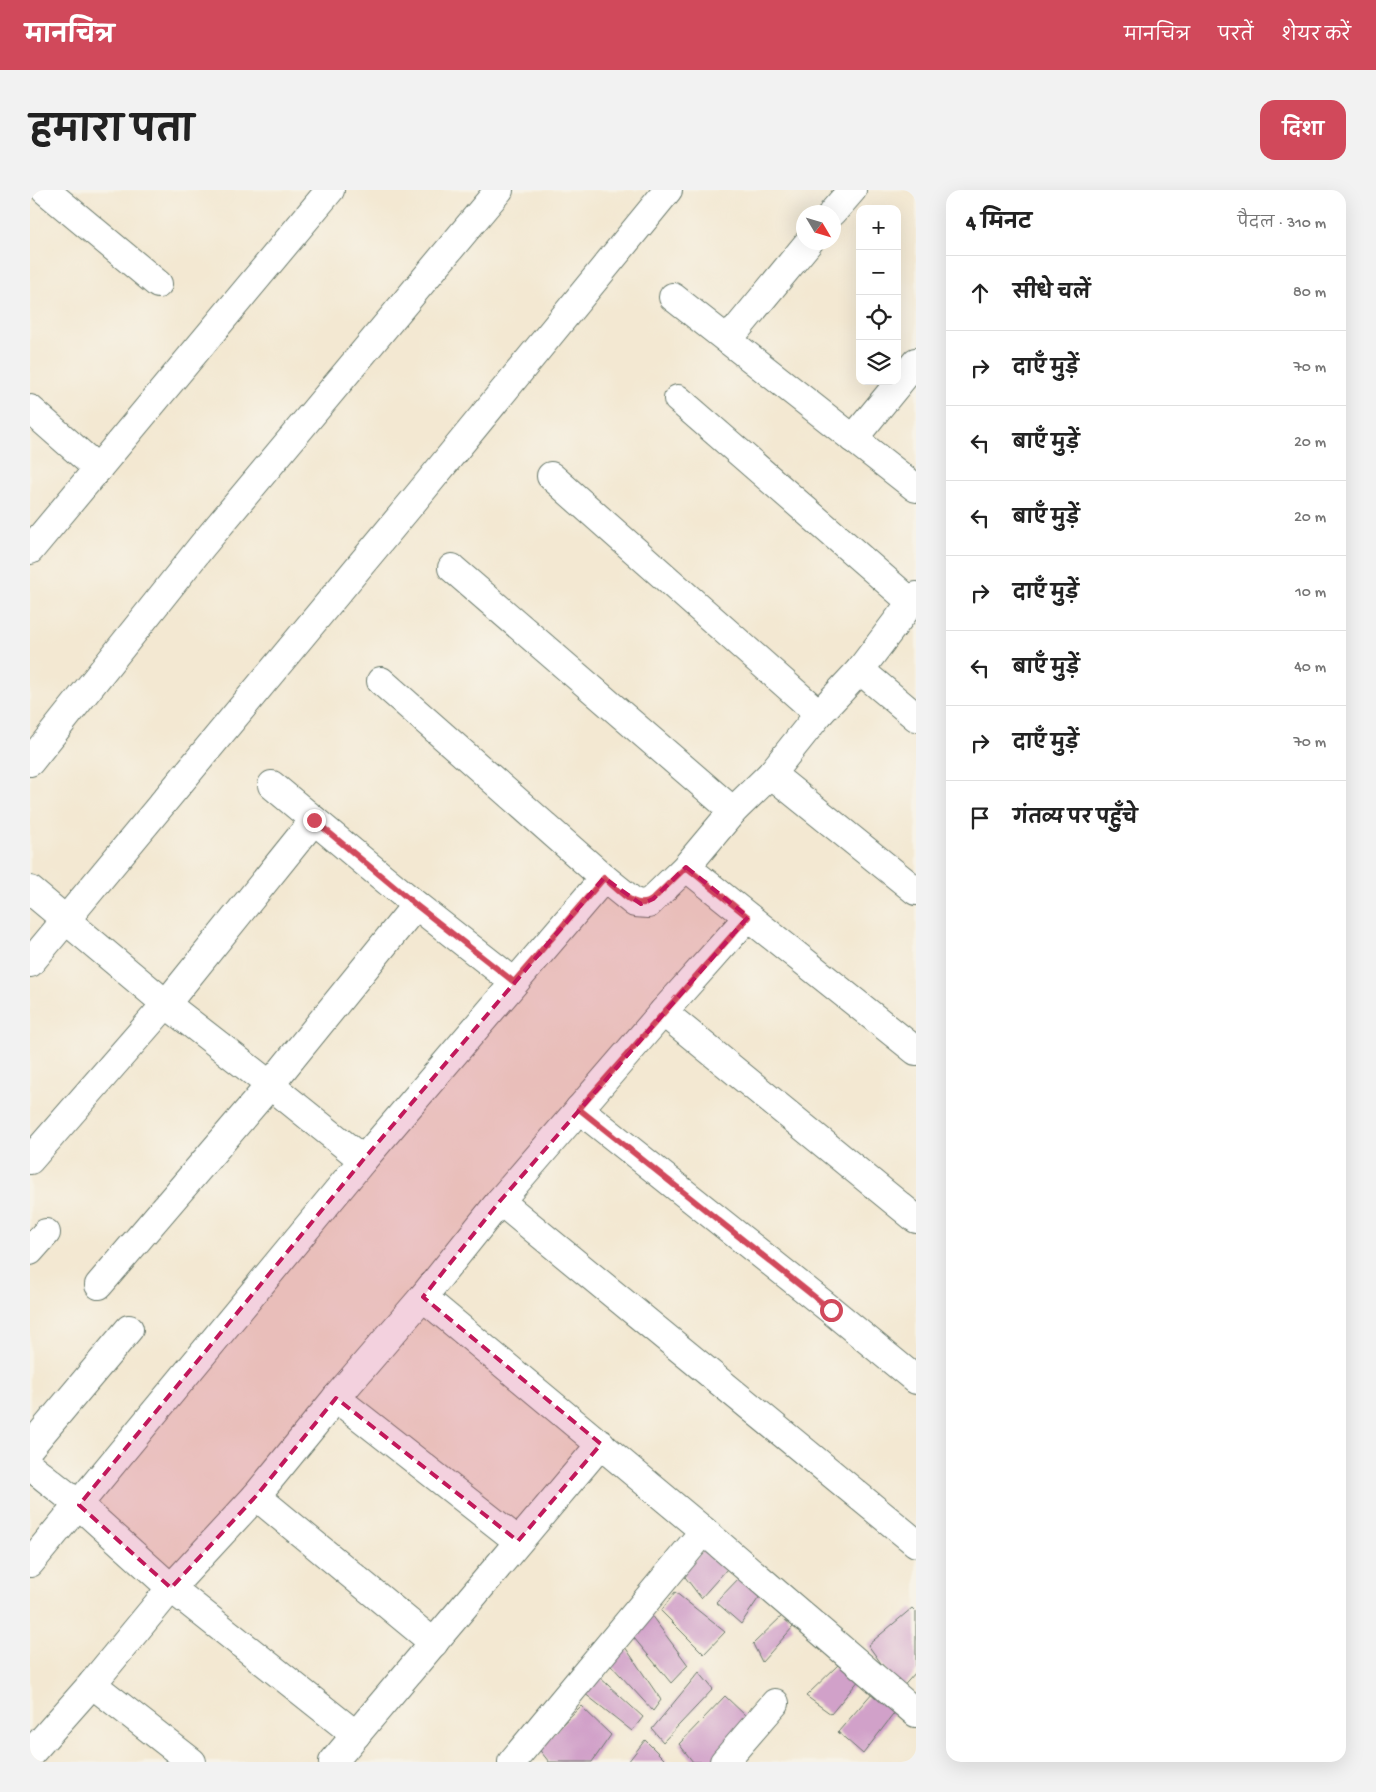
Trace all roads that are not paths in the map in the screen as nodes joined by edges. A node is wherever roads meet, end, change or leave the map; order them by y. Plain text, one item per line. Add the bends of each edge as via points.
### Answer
1 (45, 190) edge
2 (330, 190) edge
3 (499, 190) edge
4 (668, 190) edge
5 (852, 190) edge
6 (839, 205) edge
7 (802, 250) edge
8 (158, 284) dead end
9 (674, 297) dead end
10 (728, 340) junction
11 (916, 362) edge
12 (678, 399) dead end
13 (30, 409) edge
14 (853, 439) junction
15 (98, 469) junction
16 (551, 476) dead end
17 (916, 488) edge
18 (30, 550) edge
19 (452, 568) dead end
20 (914, 599) edge
21 (860, 670) junction
22 (381, 681) dead end
23 (819, 714) junction
24 (916, 717) edge
25 (30, 762) edge
26 (771, 774) junction
27 (272, 785) dead end
28 (733, 811) junction
29 (314, 820) junction
30 (686, 867) junction
31 (604, 878) junction
32 (30, 890) edge
33 (916, 891) edge
34 (416, 905) junction
35 (748, 917) junction
36 (67, 920) junction
37 (30, 963) edge
38 (514, 982) junction
39 (166, 1004) junction
40 (663, 1012) junction
41 (916, 1051) edge
42 (270, 1085) junction
43 (579, 1109) junction
44 (30, 1160) edge
45 (363, 1160) junction
46 (500, 1201) junction
47 (916, 1219) edge
48 (99, 1284) dead end
49 (423, 1297) junction
50 (129, 1329) dead end
51 (916, 1380) edge
52 (336, 1398) junction
53 (601, 1444) junction
54 (30, 1447) edge
55 (30, 1466) edge
56 (256, 1496) junction
57 (79, 1505) junction
58 (704, 1531) junction
59 (518, 1541) junction
60 (916, 1543) edge
61 (30, 1563) edge
62 (171, 1588) junction
63 (434, 1643) junction
64 (92, 1684) junction
65 (775, 1703) dead end
66 (916, 1713) edge
67 (356, 1735) junction
68 (30, 1754) edge
69 (192, 1762) edge
70 (333, 1762) edge
71 (512, 1762) edge
72 (724, 1762) edge

1 - 8 street
2 - 15 street
3 - 25 street via 202,546
4 - 36 street
5 - 6 street
7 - 10 street
9 - 10 street
10 - 14 street
11 - 14 street
12 - 20 street
13 - 15 street
14 - 17 street
15 - 18 street
16 - 23 street
19 - 28 street
20 - 21 street
21 - 23 street
21 - 24 street
22 - 31 street
23 - 26 street
26 - 28 street
26 - 33 street
27 - 29 street
28 - 30 street
29 - 34 street
29 - 39 street
30 - 31 street via 648,904 635,903
30 - 35 street
31 - 38 street
32 - 36 street
34 - 38 street
34 - 42 street
35 - 40 street
35 - 41 street
36 - 37 street
36 - 39 street
38 - 45 street
39 - 42 street
39 - 44 street
40 - 43 street
40 - 47 street
42 - 45 street
42 - 48 street
43 - 46 street
43 - 51 street
45 - 57 street
46 - 49 street
46 - 60 street
49 - 52 street
49 - 53 street
50 - 54 street
52 - 56 street
52 - 59 street
53 - 58 street
53 - 59 street
55 - 57 street
56 - 62 street
56 - 63 street
57 - 61 street
57 - 62 street
58 - 66 street
58 - 71 street
59 - 63 street
62 - 64 street
62 - 67 street
63 - 67 street
64 - 68 street
64 - 69 street
65 - 72 street
67 - 70 street

